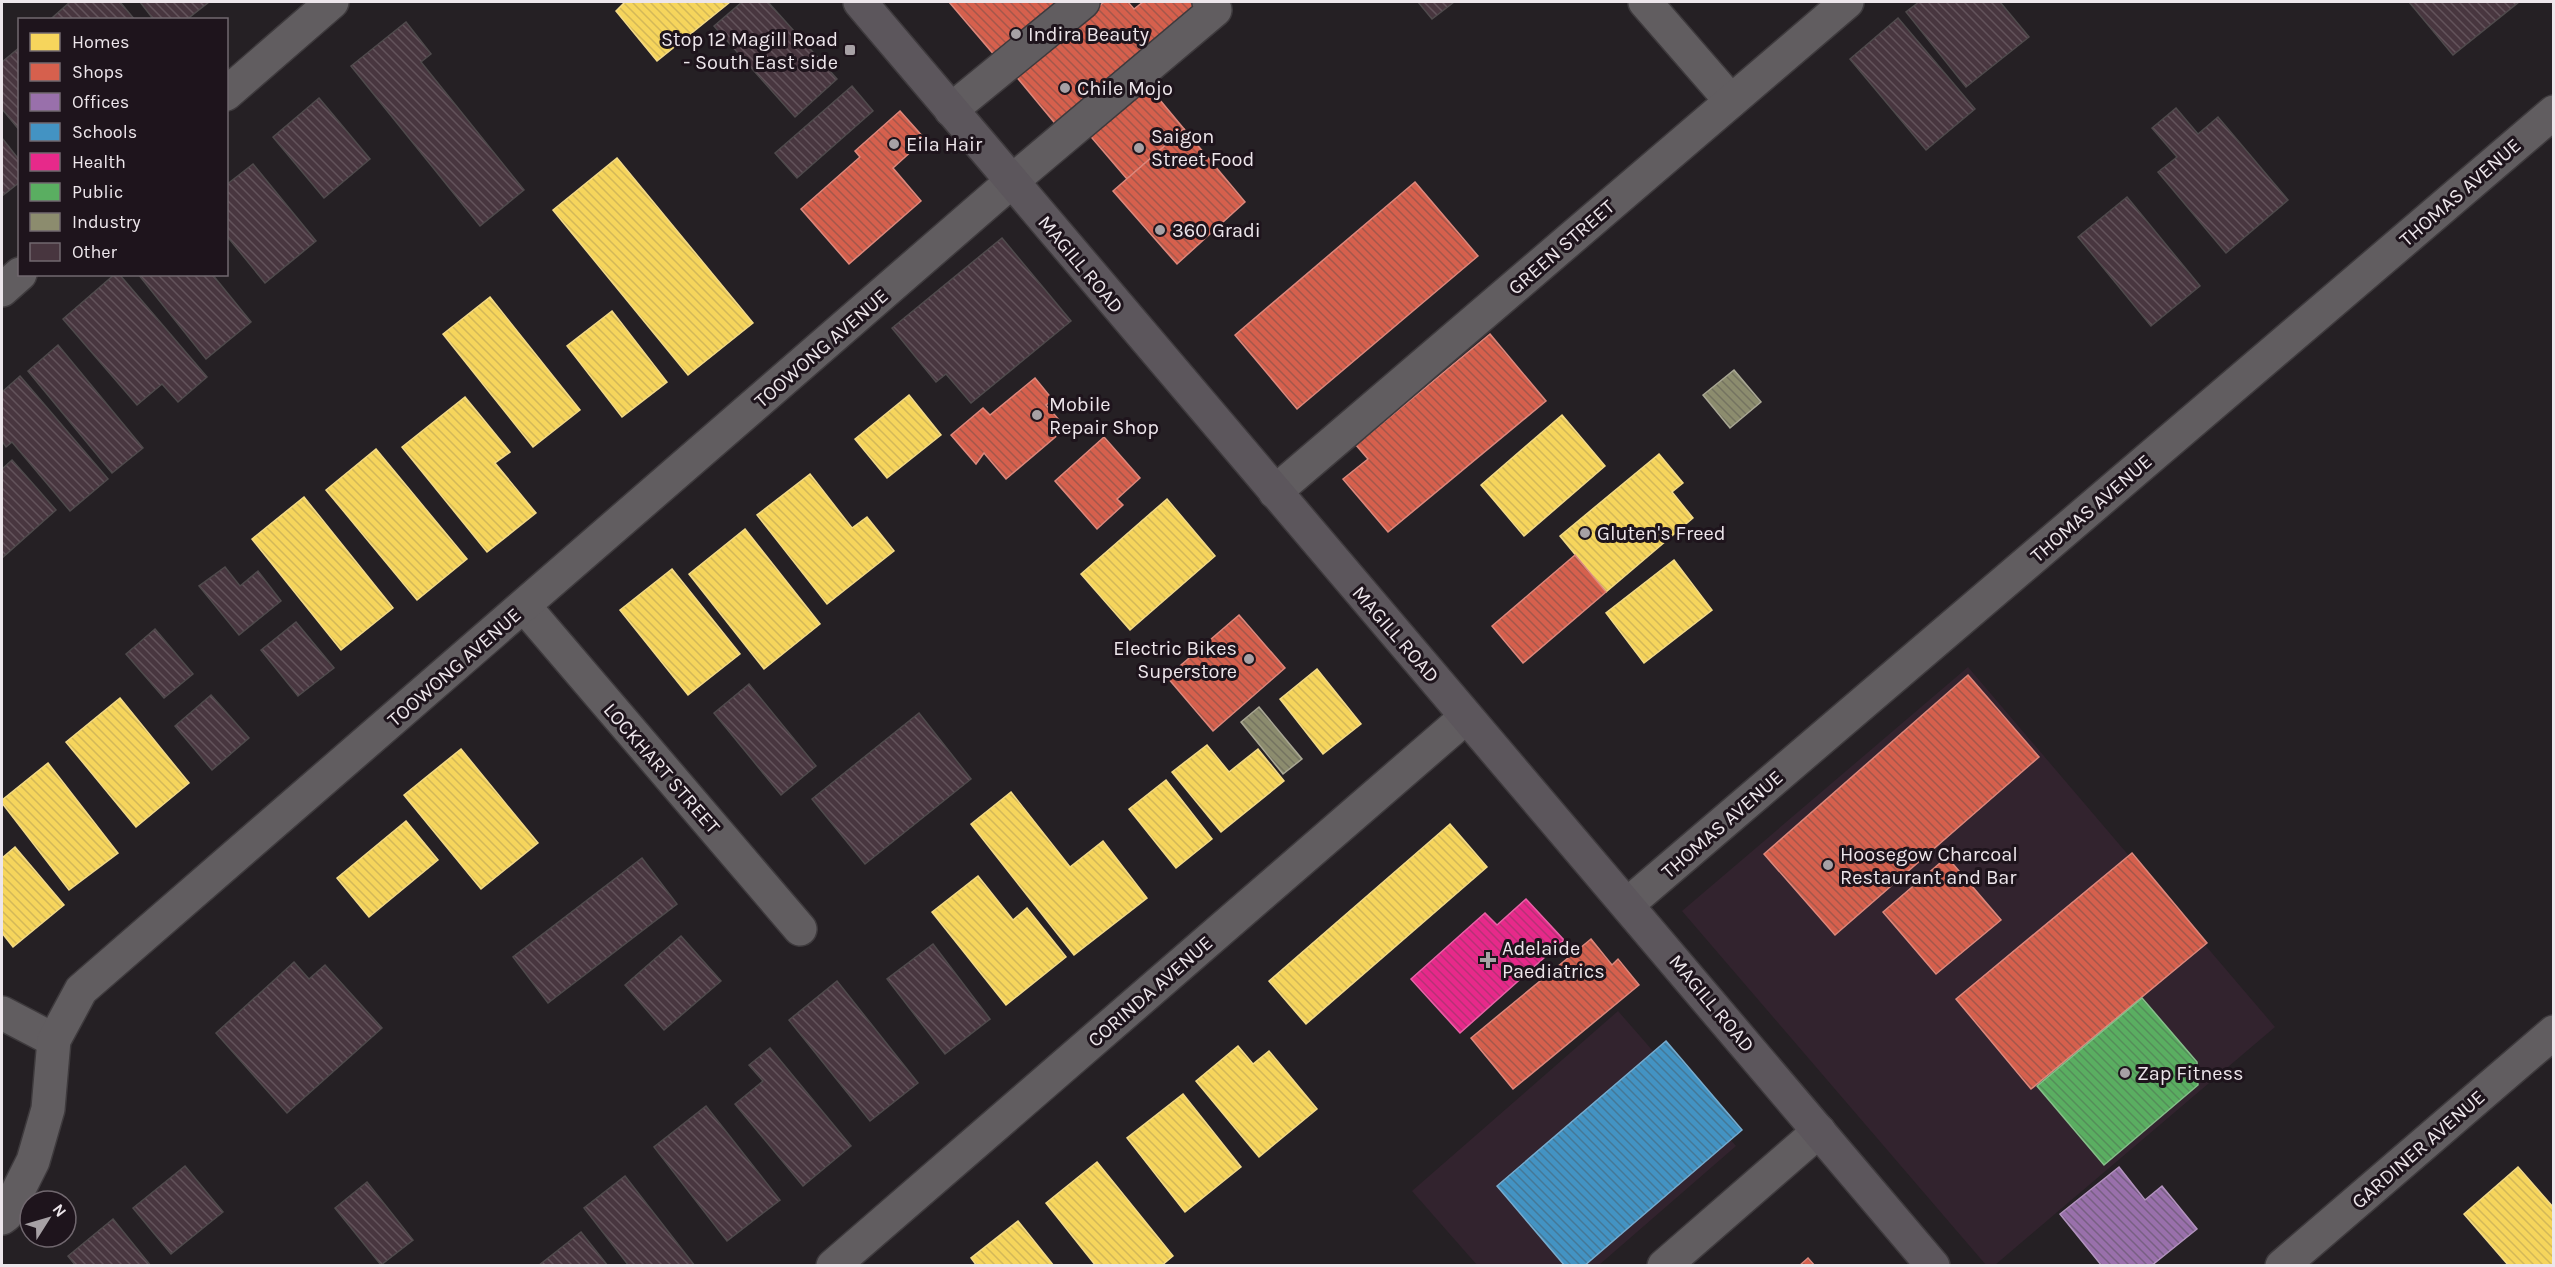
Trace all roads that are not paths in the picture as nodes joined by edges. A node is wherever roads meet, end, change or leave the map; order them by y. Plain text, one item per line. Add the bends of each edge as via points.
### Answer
1 (332, 2) edge
2 (860, 2) edge
3 (1083, 2) edge
4 (1209, 2) edge
5 (1645, 2) edge
6 (1847, 2) edge
7 (228, 92) edge
8 (1731, 101) junction
9 (951, 110) junction
10 (2553, 112) edge
11 (1011, 182) junction
12 (18, 276) edge
13 (2, 290) edge
14 (1275, 492) junction
15 (524, 606) junction
16 (1466, 717) junction
17 (1628, 904) junction
18 (800, 929) dead end
19 (2, 1012) edge
20 (2553, 1032) edge
21 (54, 1040) junction
22 (1819, 1131) junction
23 (2, 1218) edge
24 (833, 1266) edge
25 (1664, 1266) edge
26 (1933, 1266) edge
27 (2282, 1266) edge

1 - 7 street
2 - 9 main road, MAGILL ROAD
3 - 9 street
4 - 11 street, TOOWONG AVENUE via 1215,10
5 - 8 street
6 - 8 street, GREEN STREET
8 - 14 street, GREEN STREET
9 - 11 main road, MAGILL ROAD
10 - 17 street, THOMAS AVENUE
11 - 14 main road, MAGILL ROAD
11 - 15 street, TOOWONG AVENUE
12 - 13 street
14 - 16 main road, MAGILL ROAD
15 - 18 street, LOCKHART STREET
15 - 21 street, TOOWONG AVENUE via 81,990
16 - 17 main road, MAGILL ROAD
16 - 24 street, CORINDA AVENUE
17 - 22 main road, MAGILL ROAD
19 - 21 street
20 - 27 street, GARDINER AVENUE
21 - 23 street, TOOWONG AVENUE via 48,1109 33,1161
22 - 25 street
22 - 26 main road, MAGILL ROAD

